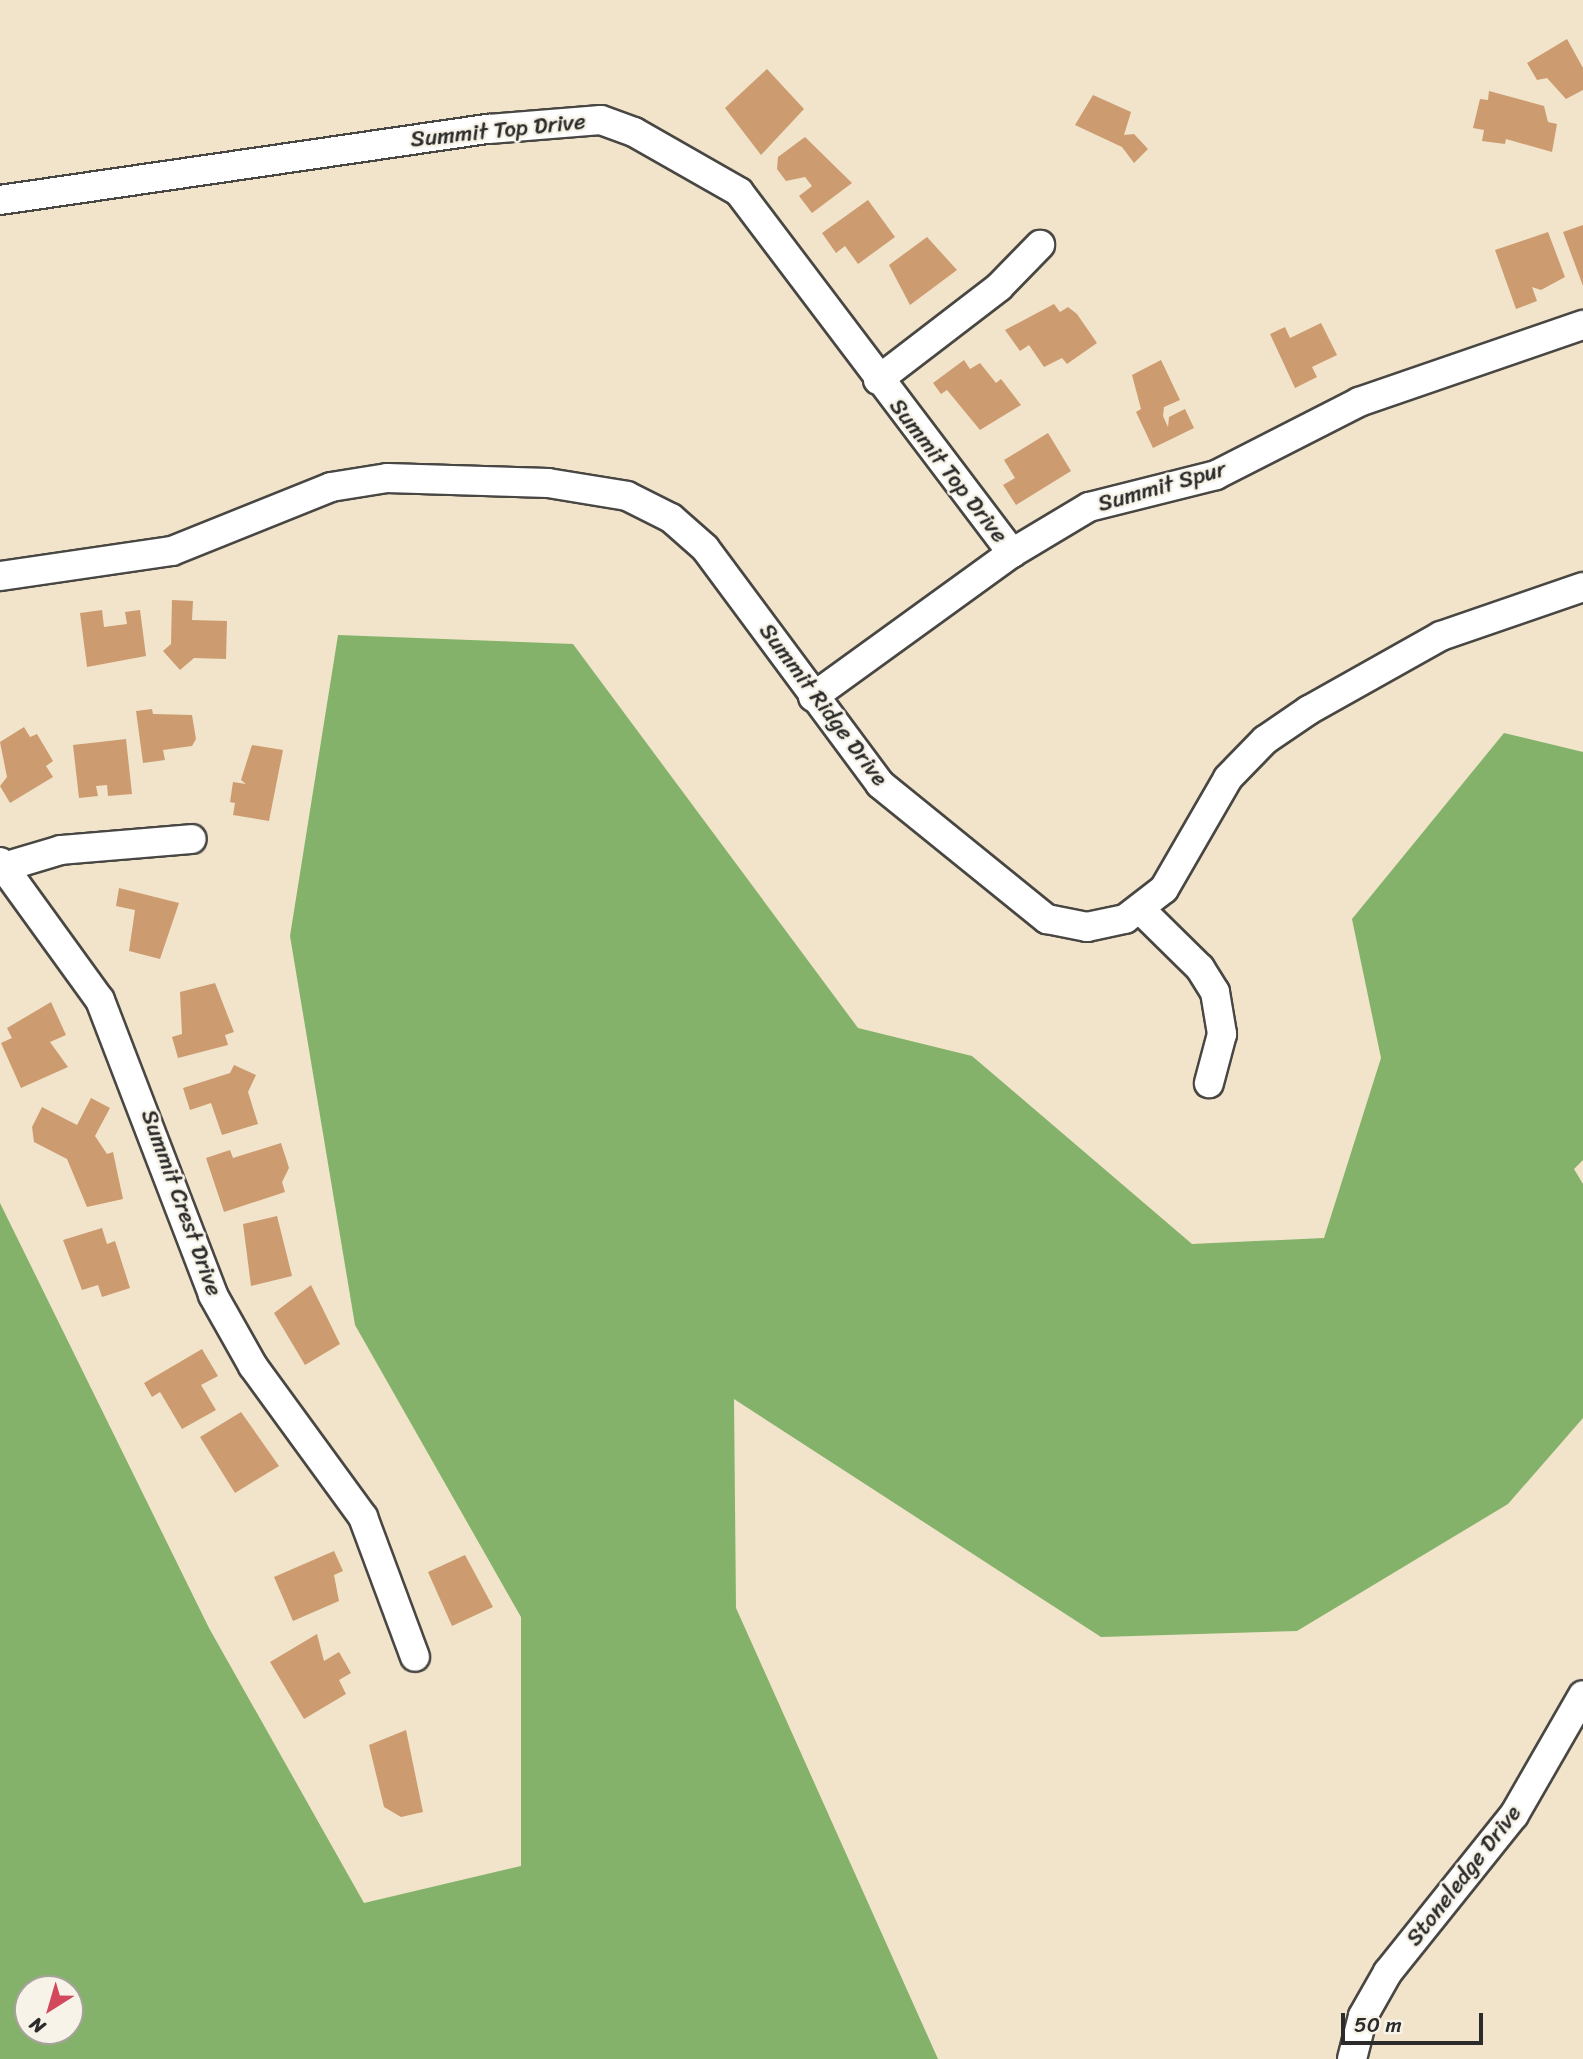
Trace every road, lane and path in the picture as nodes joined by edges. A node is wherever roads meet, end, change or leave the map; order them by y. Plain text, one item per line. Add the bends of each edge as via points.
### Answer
1 (0, 200) edge
2 (1040, 245) dead end
3 (1583, 325) edge
4 (878, 380) junction
5 (1012, 553) junction
6 (0, 576) edge
7 (1583, 587) edge
8 (813, 697) junction
9 (191, 839) dead end
10 (2, 864) edge
11 (1141, 911) junction
12 (1209, 1083) dead end
13 (415, 1657) dead end
14 (1583, 1695) edge
15 (1352, 2059) edge

1 - 4 street, Summit Top Drive via 489,129 601,120 674,151 739,192
2 - 4 street via 999,287
3 - 5 street, Summit Spur via 1359,402 1216,475 1090,507
4 - 5 street, Summit Top Drive
5 - 8 street, Summit Spur
6 - 8 street, Summit Ridge Drive via 172,551 331,487 387,478 602,489 650,505 689,532
7 - 11 street, Summit Ridge Drive via 1441,636 1265,740 1228,778 1164,889
8 - 11 street, Summit Ridge Drive via 880,784 1047,919 1087,926
9 - 10 street via 61,850
10 - 13 street, Summit Crest Drive via 100,1000 214,1295 253,1366 363,1517
11 - 12 street via 1200,968 1215,992 1222,1034
14 - 15 street, Stoneledge Drive via 1514,1815 1388,1972 1363,2016

